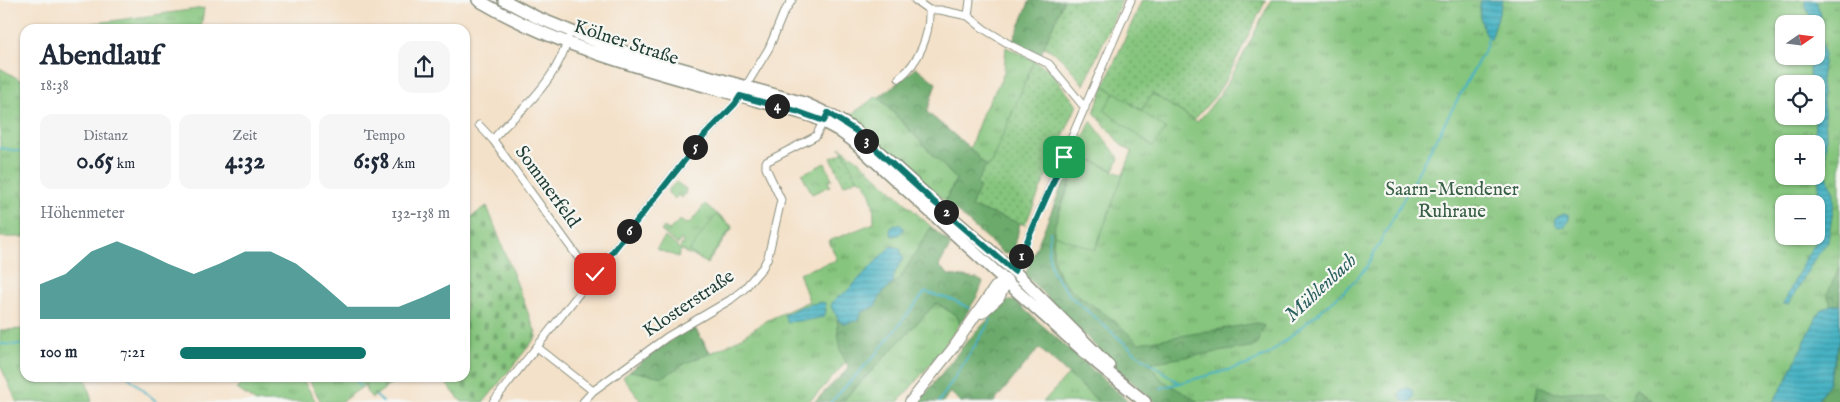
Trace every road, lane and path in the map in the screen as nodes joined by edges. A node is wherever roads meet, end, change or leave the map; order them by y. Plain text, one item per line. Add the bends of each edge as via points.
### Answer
1 (478, 0) edge
2 (504, 0) edge
3 (792, 0) edge
4 (915, 0) edge
5 (970, 0) edge
6 (1131, 0) edge
7 (929, 10) junction
8 (968, 16) junction
9 (569, 37) junction
10 (899, 78) dead end
11 (743, 91) junction
12 (1085, 108) junction
13 (826, 117) junction
14 (480, 125) dead end
15 (492, 140) junction
16 (1014, 271) junction
17 (595, 274) junction
18 (1006, 281) junction
19 (537, 347) junction
20 (1127, 387) junction
21 (593, 391) junction
22 (493, 402) edge
23 (583, 402) edge
24 (910, 402) edge
25 (1144, 402) edge

1 - 9 main road, Kölner Straße
2 - 9 main road, Kölner Straße
3 - 11 street via 769,48
4 - 7 street
5 - 8 street
6 - 12 street
7 - 8 street
7 - 10 street via 926,39 915,60
8 - 12 street via 1014,47 1049,64
9 - 11 main road, Kölner Straße
9 - 15 street, Sommerfeld via 561,60 546,83
11 - 13 main road, Kölner Straße via 804,103
11 - 17 street
12 - 16 street
13 - 16 main road via 856,131
13 - 18 main road
13 - 21 street, Klosterstraße via 816,136 766,162 781,200 768,257 754,279 730,300 667,338
14 - 15 street, Sommerfeld
15 - 17 street, Sommerfeld via 580,260
16 - 18 main road
16 - 20 main road via 1100,355
17 - 19 street
18 - 20 main road
18 - 24 main road via 999,298 970,325
19 - 21 street
19 - 22 street
20 - 25 main road
21 - 23 street, Klosterstraße

